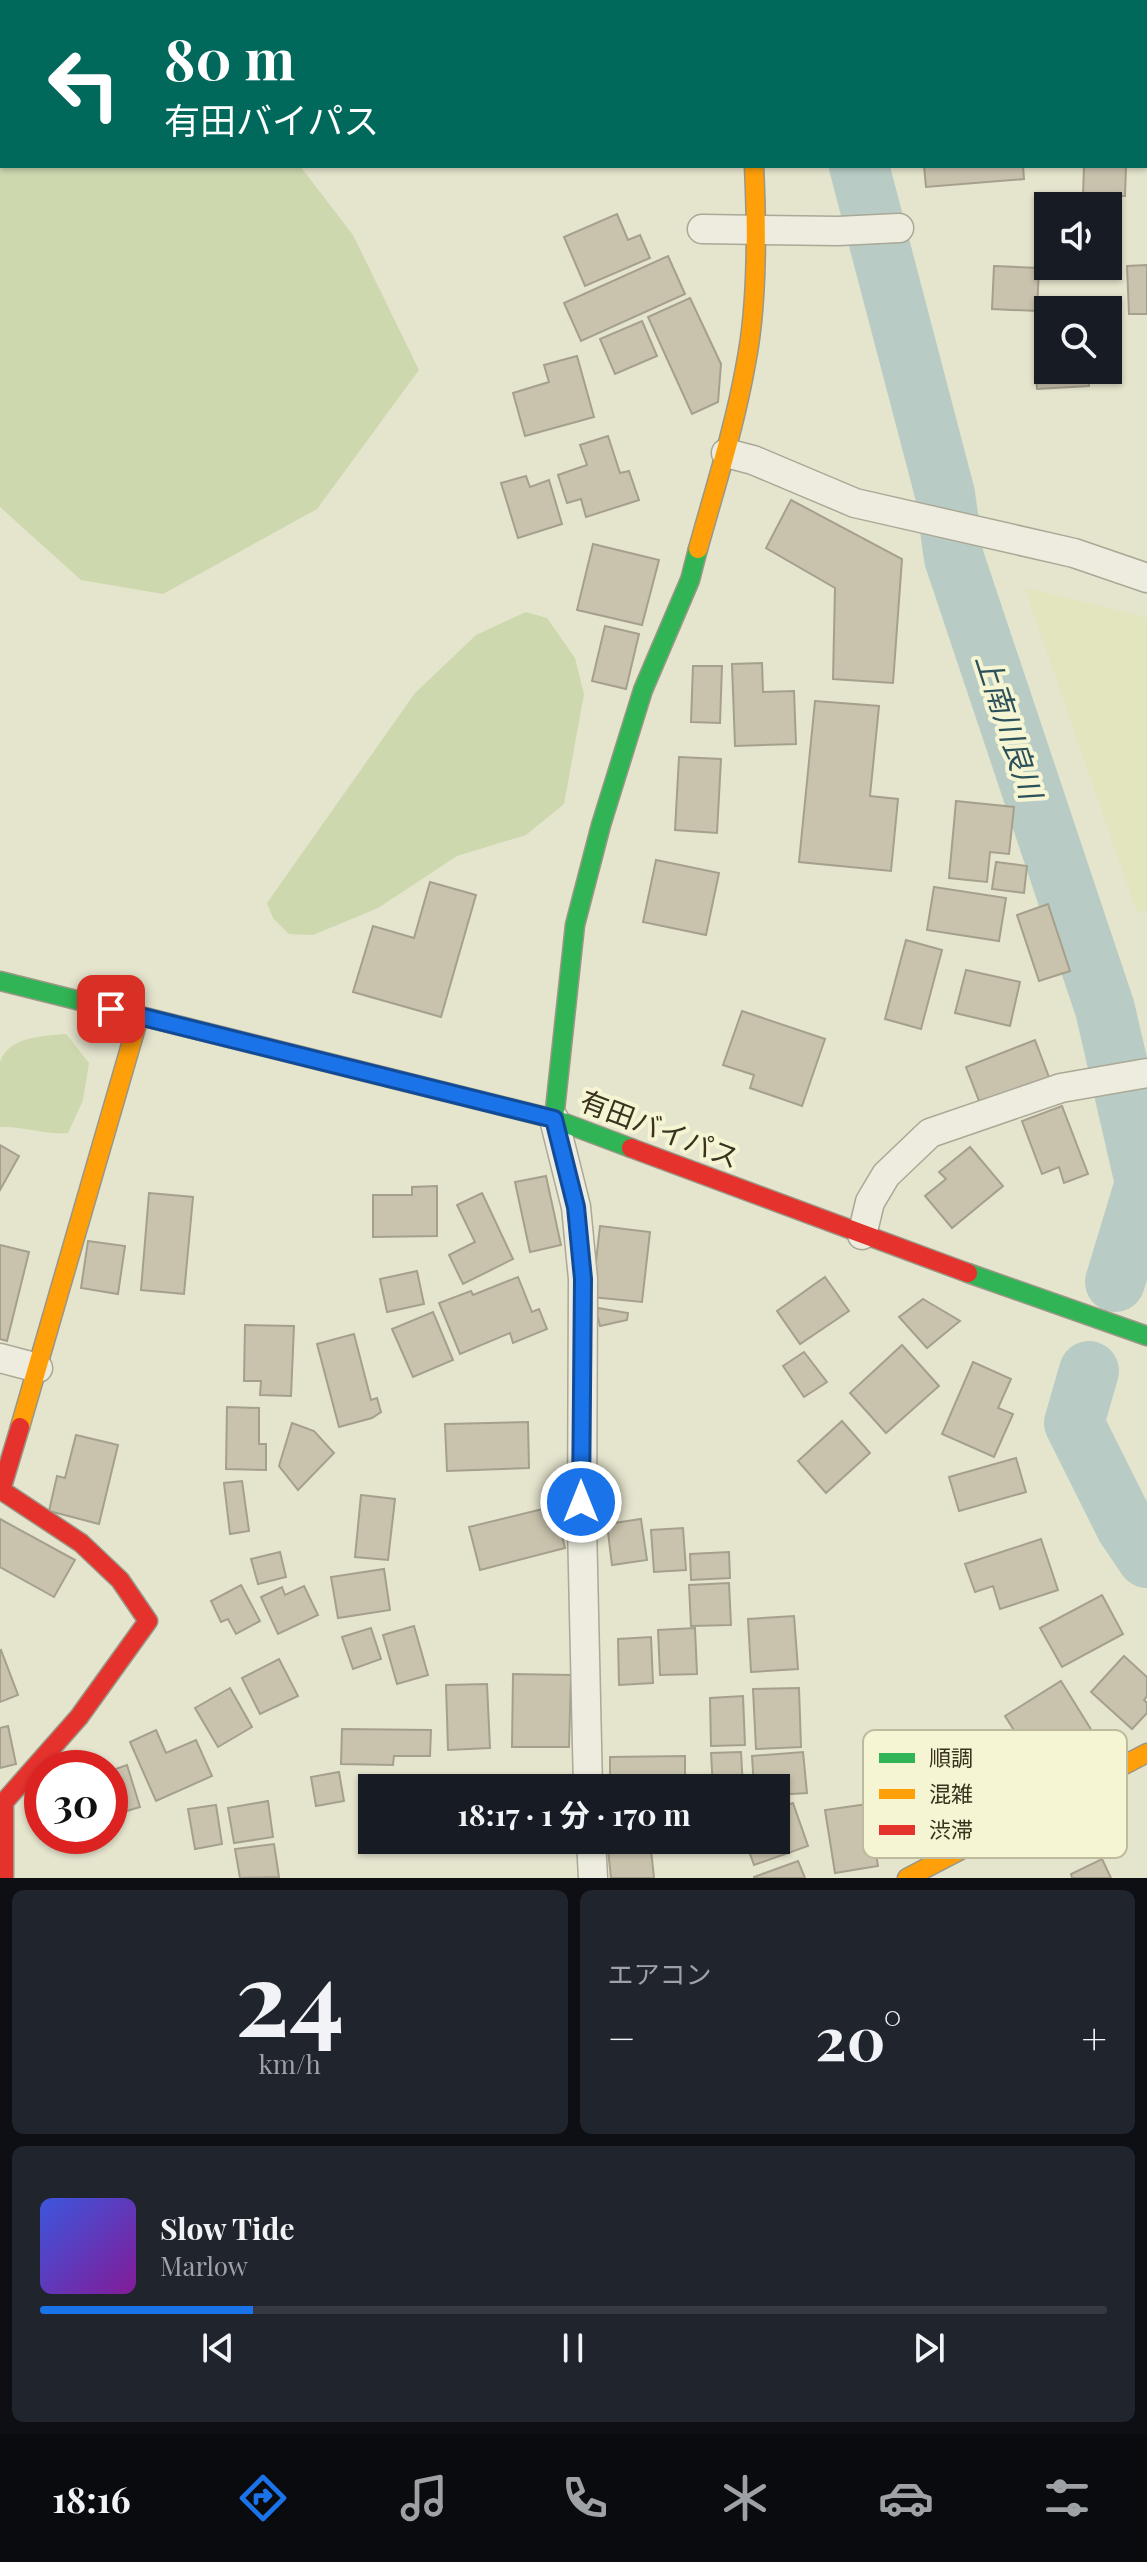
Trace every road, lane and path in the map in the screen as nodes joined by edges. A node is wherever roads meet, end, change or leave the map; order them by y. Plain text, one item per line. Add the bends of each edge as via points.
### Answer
1 (754, 168) edge
2 (757, 228) junction
3 (899, 228) dead end
4 (702, 229) dead end
5 (726, 453) junction
6 (1147, 578) edge
7 (0, 981) edge
8 (139, 1017) junction
9 (1147, 1073) edge
10 (554, 1119) junction
11 (862, 1235) junction
12 (1147, 1336) edge
13 (0, 1358) edge
14 (38, 1368) junction
15 (1147, 1753) edge
16 (1127, 1763) edge
17 (588, 1774) edge
18 (2, 1838) edge
19 (592, 1854) edge
20 (945, 1858) edge
21 (4, 1878) edge
22 (593, 1878) edge
23 (907, 1878) edge

1 - 2 main road
2 - 3 street
2 - 4 street
2 - 5 main road via 747,360
5 - 6 street via 855,503 1074,553
5 - 10 main road via 690,580 643,690 582,896
7 - 8 main road, 有田バイパス
8 - 10 main road, 有田バイパス
8 - 14 main road
9 - 11 street via 1061,1088 930,1133 886,1175 870,1202
10 - 11 main road, 有田バイパス
10 - 17 street via 576,1207 583,1279
11 - 12 main road, 有田バイパス
13 - 14 street
14 - 18 main road via 1,1490 81,1543 120,1580 148,1621 79,1717 4,1802
15 - 16 main road
18 - 21 main road
19 - 22 street
20 - 23 main road

